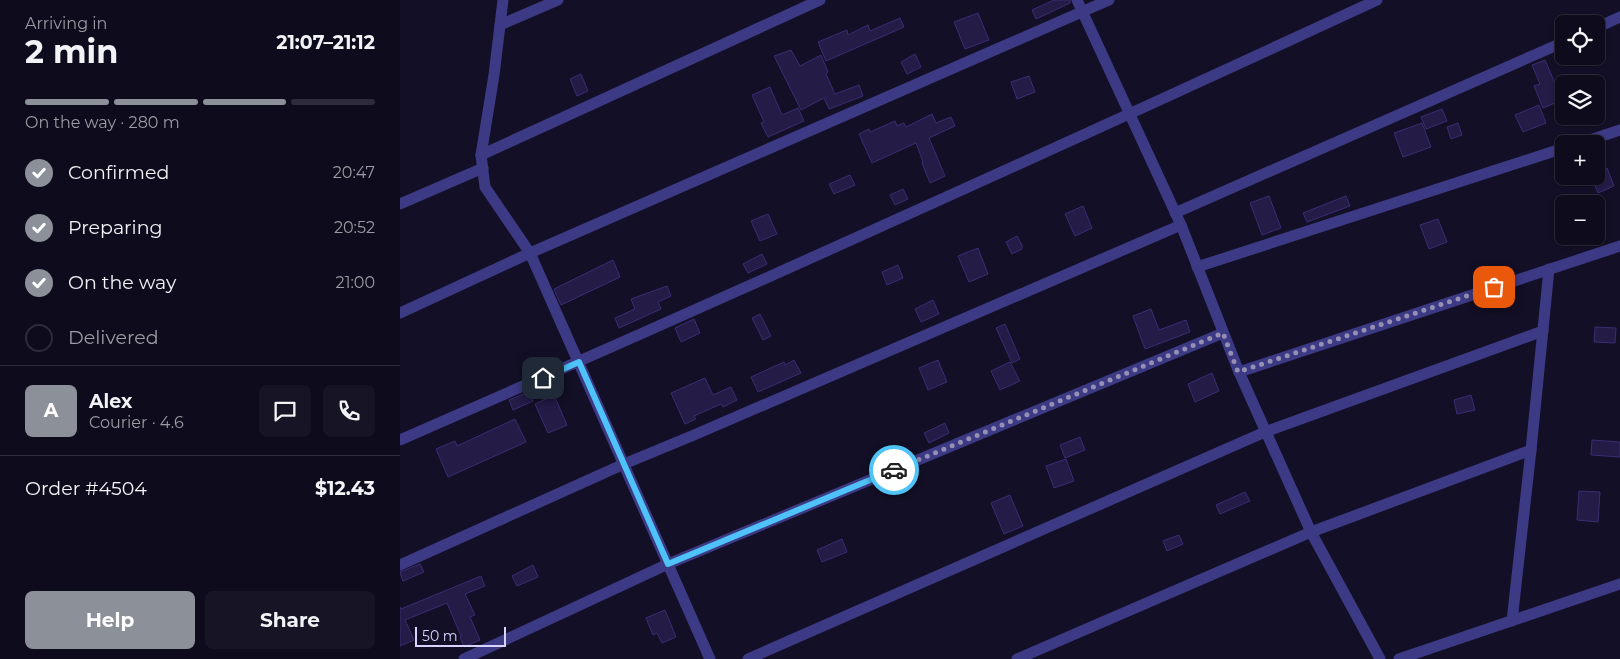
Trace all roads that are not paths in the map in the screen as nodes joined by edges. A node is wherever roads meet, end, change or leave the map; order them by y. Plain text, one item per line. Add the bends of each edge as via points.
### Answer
1 (503, 0) edge
2 (558, 0) edge
3 (820, 0) edge
4 (1077, 0) edge
5 (1109, 0) edge
6 (1377, 0) edge
7 (1083, 13) junction
8 (1620, 17) edge
9 (1605, 24) edge
10 (500, 26) junction
11 (1555, 46) edge
12 (1130, 114) junction
13 (1620, 130) edge
14 (1605, 135) edge
15 (1555, 151) edge
16 (481, 155) junction
17 (483, 168) junction
18 (400, 204) edge
19 (1175, 213) junction
20 (1181, 225) junction
21 (1620, 246) edge
22 (530, 253) junction
23 (1197, 267) junction
24 (1549, 269) junction
25 (400, 312) edge
26 (1543, 331) junction
27 (1223, 333) junction
28 (579, 362) junction
29 (1238, 372) junction
30 (1265, 432) junction
31 (400, 440) edge
32 (1531, 450) junction
33 (624, 464) junction
34 (1310, 532) junction
35 (668, 564) junction
36 (400, 565) edge
37 (1620, 584) edge
38 (1512, 621) junction
39 (464, 659) edge
40 (710, 659) edge
41 (748, 659) edge
42 (1017, 659) edge
43 (1380, 659) edge
44 (1399, 659) edge

1 - 10 street
2 - 10 street
3 - 16 street
4 - 7 street
5 - 7 street
6 - 12 street
7 - 12 street
7 - 22 street
8 - 9 street
10 - 16 street
11 - 19 street
12 - 19 street
12 - 28 street
13 - 14 street
15 - 23 street
16 - 17 street
17 - 18 street
17 - 22 street via 485,187
19 - 20 street
20 - 23 street
20 - 33 street
21 - 24 street
22 - 25 street
22 - 28 street
23 - 27 street
24 - 26 street
24 - 29 street
26 - 30 street
26 - 32 street
27 - 29 street
27 - 35 street
28 - 31 street
28 - 33 street
29 - 30 street
30 - 34 street
30 - 41 street
32 - 34 street
32 - 38 street
33 - 35 street
33 - 36 street
34 - 42 street
34 - 43 street
35 - 39 street
35 - 40 street
37 - 38 street
38 - 44 street

